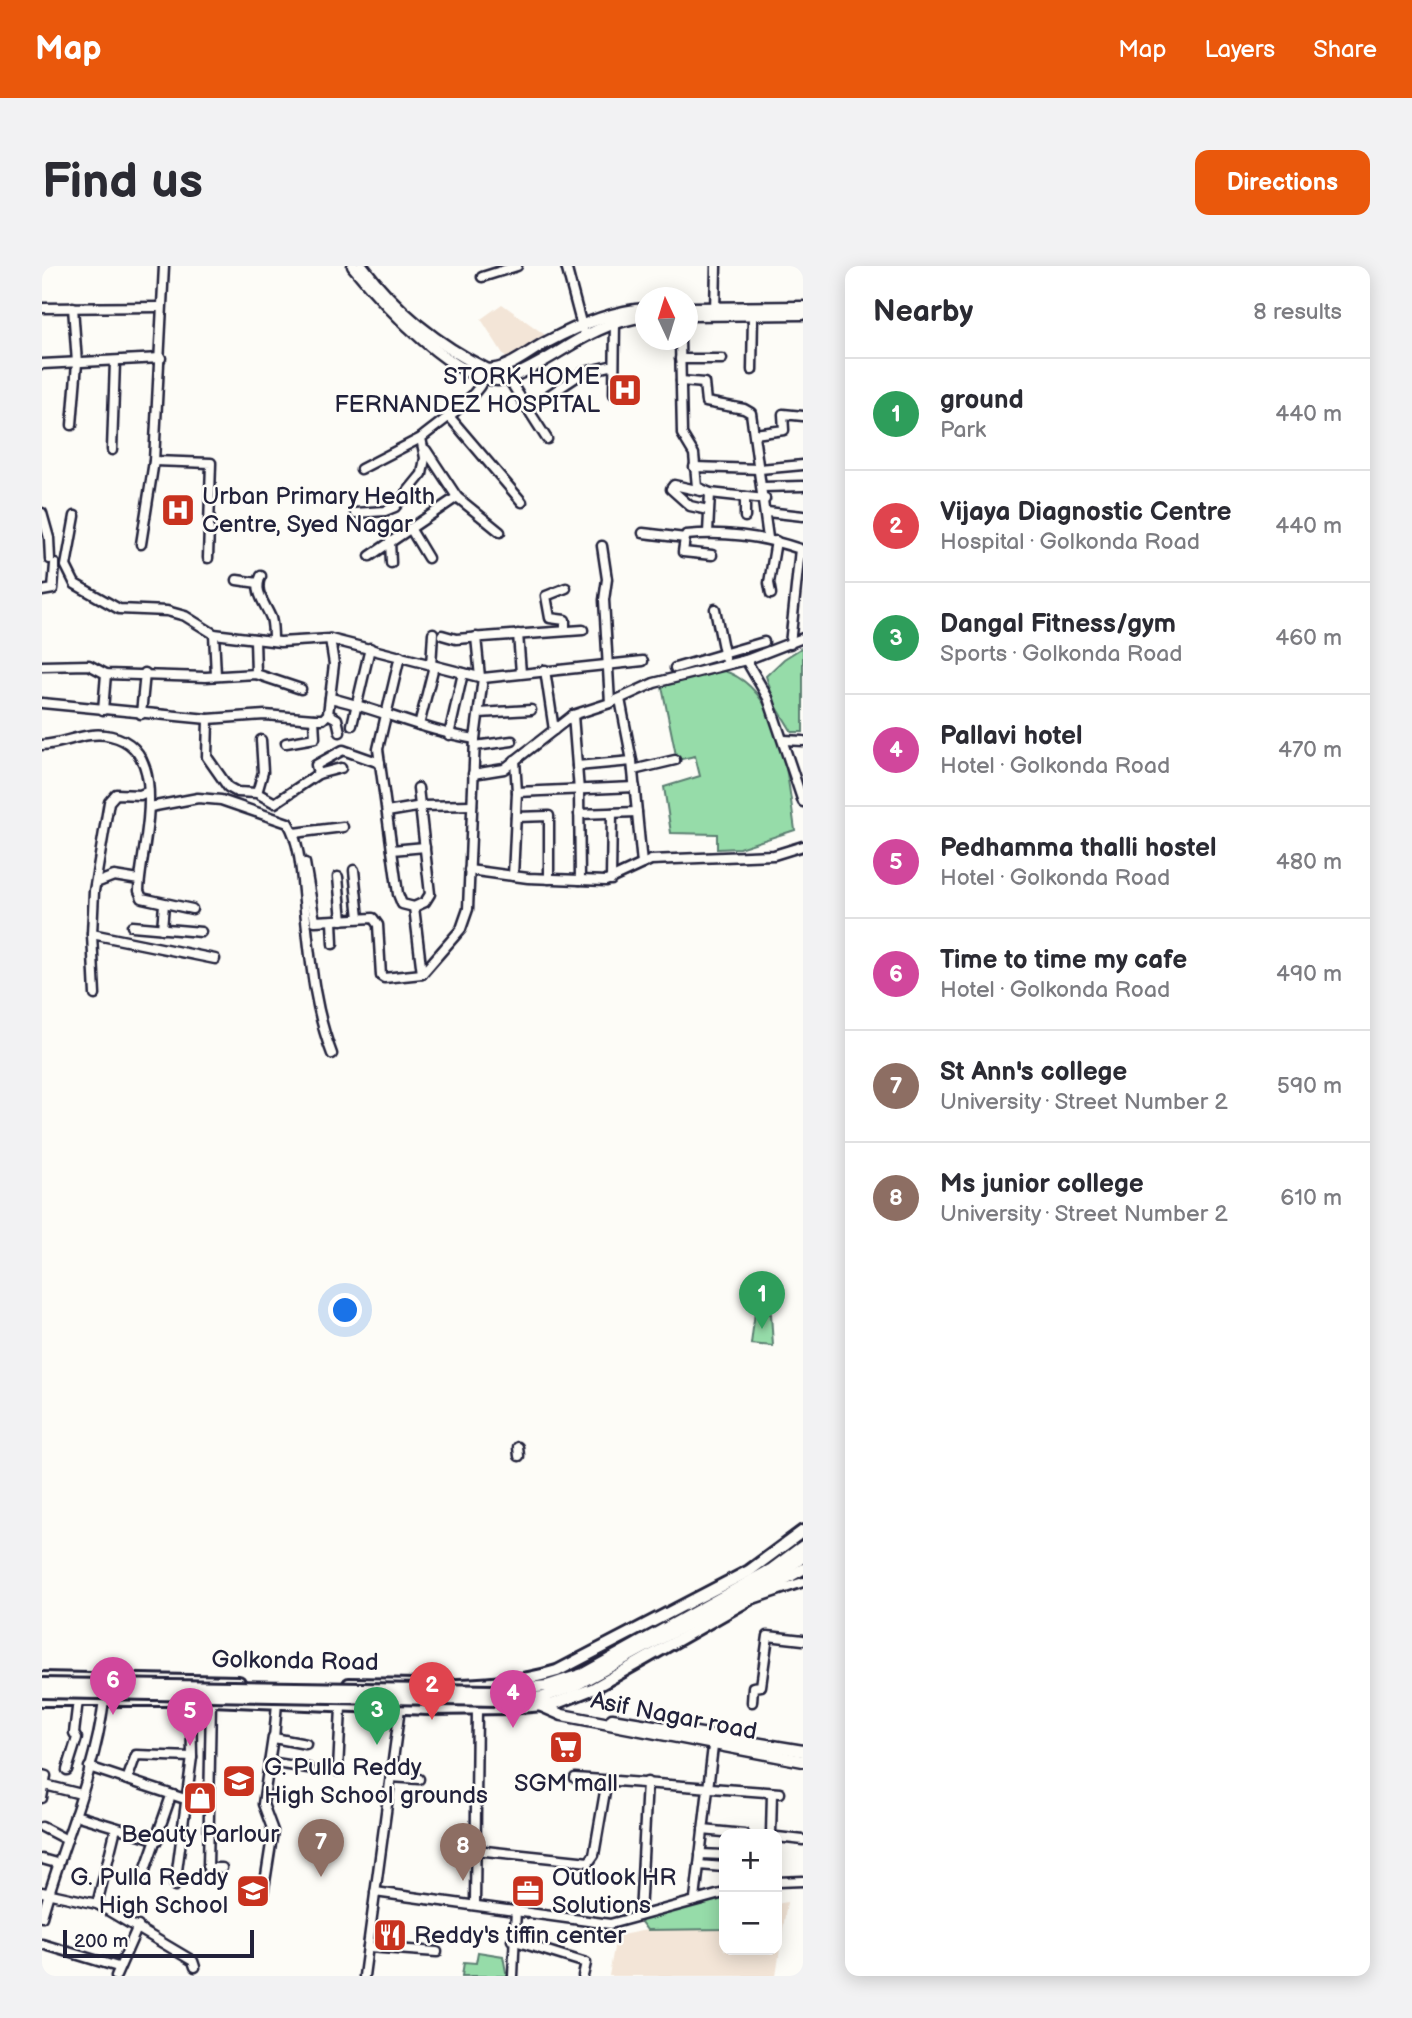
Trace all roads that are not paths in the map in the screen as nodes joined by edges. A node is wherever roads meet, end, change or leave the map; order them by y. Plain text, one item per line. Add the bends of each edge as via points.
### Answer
1 (164, 266) edge
2 (354, 266) edge
3 (362, 266) edge
4 (517, 266) edge
5 (578, 266) edge
6 (716, 266) edge
7 (567, 268) edge
8 (482, 277) dead end
9 (73, 307) junction
10 (161, 307) junction
11 (803, 307) edge
12 (42, 308) edge
13 (698, 309) edge
14 (635, 310) edge
15 (715, 312) junction
16 (698, 314) edge
17 (803, 314) edge
18 (753, 315) junction
19 (635, 318) edge
20 (612, 322) junction
21 (583, 331) junction
22 (680, 350) edge
23 (161, 358) junction
24 (680, 359) junction
25 (722, 359) dead end
26 (116, 361) junction
27 (77, 363) junction
28 (42, 364) edge
29 (610, 366) junction
30 (752, 370) dead end
31 (486, 375) junction
32 (508, 378) junction
33 (681, 381) junction
34 (528, 409) junction
35 (448, 415) junction
36 (803, 416) edge
37 (72, 425) dead end
38 (755, 433) junction
39 (421, 438) junction
40 (547, 439) dead end
41 (425, 447) junction
42 (112, 450) dead end
43 (154, 461) junction
44 (803, 465) edge
45 (694, 467) junction
46 (361, 469) dead end
47 (760, 469) junction
48 (803, 486) edge
49 (763, 487) junction
50 (701, 491) junction
51 (710, 493) junction
52 (457, 497) junction
53 (745, 497) junction
54 (765, 499) junction
55 (522, 502) dead end
56 (708, 510) junction
57 (767, 512) junction
58 (42, 513) edge
59 (355, 513) dead end
60 (75, 516) dead end
61 (803, 516) edge
62 (745, 517) dead end
63 (410, 528) junction
64 (500, 532) dead end
65 (643, 533) dead end
66 (708, 533) junction
67 (685, 538) junction
68 (772, 539) junction
69 (390, 541) junction
70 (141, 544) dead end
71 (602, 546) dead end
72 (712, 555) dead end
73 (370, 556) dead end
74 (208, 558) dead end
75 (428, 558) dead end
76 (49, 559) edge
77 (391, 563) dead end
78 (66, 566) junction
79 (237, 580) dead end
80 (566, 588) dead end
81 (42, 591) edge
82 (771, 594) dead end
83 (715, 609) dead end
84 (565, 630) junction
85 (583, 630) dead end
86 (433, 633) dead end
87 (214, 634) junction
88 (518, 634) junction
89 (442, 635) dead end
90 (476, 637) junction
91 (803, 638) edge
92 (255, 639) junction
93 (330, 639) junction
94 (274, 640) junction
95 (764, 642) dead end
96 (790, 645) junction
97 (370, 649) junction
98 (724, 653) junction
99 (400, 656) junction
100 (746, 660) junction
101 (643, 661) dead end
102 (607, 663) junction
103 (42, 666) edge
104 (432, 666) junction
105 (726, 666) junction
106 (675, 668) dead end
107 (545, 670) junction
108 (145, 673) junction
109 (463, 673) junction
110 (521, 673) junction
111 (106, 674) junction
112 (256, 674) junction
113 (216, 675) junction
114 (481, 678) junction
115 (300, 689) dead end
116 (330, 698) junction
117 (620, 699) junction
118 (42, 703) edge
119 (610, 703) junction
120 (357, 704) junction
121 (103, 710) junction
122 (531, 710) dead end
123 (386, 712) junction
124 (479, 713) junction
125 (141, 714) junction
126 (328, 714) junction
127 (573, 715) junction
128 (208, 719) junction
129 (314, 719) junction
130 (352, 725) dead end
131 (419, 725) junction
132 (554, 730) junction
133 (340, 732) dead end
134 (449, 735) junction
135 (261, 740) dead end
136 (784, 740) junction
137 (512, 741) dead end
138 (803, 741) edge
139 (475, 742) junction
140 (286, 743) dead end
141 (42, 745) edge
142 (380, 760) junction
143 (515, 760) junction
144 (675, 760) dead end
145 (632, 765) junction
146 (577, 766) junction
147 (341, 768) dead end
148 (318, 774) junction
149 (473, 774) junction
150 (635, 787) junction
151 (418, 788) dead end
152 (579, 791) junction
153 (147, 792) junction
154 (517, 792) junction
155 (258, 795) junction
156 (803, 802) edge
157 (471, 804) junction
158 (422, 806) junction
159 (150, 807) junction
160 (387, 812) junction
161 (637, 812) junction
162 (612, 813) junction
163 (579, 814) junction
164 (516, 817) junction
165 (343, 827) dead end
166 (294, 833) junction
167 (425, 847) junction
168 (801, 849) edge
169 (393, 850) junction
170 (305, 863) dead end
171 (642, 864) junction
172 (354, 870) dead end
173 (469, 870) junction
174 (513, 876) junction
175 (338, 877) dead end
176 (550, 879) junction
177 (139, 880) junction
178 (580, 880) junction
179 (611, 880) junction
180 (96, 883) junction
181 (164, 904) junction
182 (414, 907) junction
183 (192, 909) dead end
184 (359, 918) junction
185 (342, 920) junction
186 (332, 921) junction
187 (132, 926) dead end
188 (162, 929) junction
189 (201, 932) dead end
190 (92, 934) junction
191 (333, 944) dead end
192 (215, 960) dead end
193 (422, 974) junction
194 (95, 995) dead end
195 (332, 1054) dead end
196 (803, 1531) edge
197 (803, 1546) edge
198 (803, 1557) edge
199 (803, 1569) edge
200 (803, 1582) edge
201 (751, 1600) junction
202 (803, 1640) edge
203 (42, 1678) edge
204 (252, 1682) junction
205 (42, 1684) edge
206 (42, 1692) edge
207 (42, 1700) edge
208 (78, 1700) junction
209 (104, 1700) junction
210 (191, 1700) junction
211 (211, 1700) junction
212 (251, 1702) junction
213 (752, 1702) dead end
214 (277, 1703) junction
215 (554, 1704) junction
216 (539, 1705) junction
217 (341, 1707) junction
218 (400, 1708) junction
219 (477, 1708) junction
220 (273, 1737) junction
221 (713, 1742) junction
222 (306, 1744) dead end
223 (803, 1751) edge
224 (192, 1757) junction
225 (803, 1761) edge
226 (269, 1762) junction
227 (89, 1768) junction
228 (308, 1768) dead end
229 (67, 1770) dead end
230 (338, 1771) dead end
231 (42, 1775) edge
232 (391, 1777) junction
233 (575, 1778) dead end
234 (419, 1779) dead end
235 (127, 1780) junction
236 (607, 1780) junction
237 (647, 1782) junction
238 (45, 1785) junction
239 (706, 1787) junction
240 (81, 1794) junction
241 (172, 1796) junction
242 (42, 1798) edge
243 (188, 1800) junction
244 (75, 1815) junction
245 (42, 1827) edge
246 (116, 1828) junction
247 (772, 1829) edge
248 (703, 1830) junction
249 (719, 1832) edge
250 (782, 1838) edge
251 (67, 1840) junction
252 (158, 1840) junction
253 (803, 1840) edge
254 (476, 1850) junction
255 (700, 1854) junction
256 (719, 1855) edge
257 (42, 1859) edge
258 (56, 1863) junction
259 (699, 1865) junction
260 (719, 1867) edge
261 (222, 1868) dead end
262 (143, 1876) dead end
263 (803, 1881) edge
264 (782, 1882) edge
265 (175, 1886) dead end
266 (376, 1892) junction
267 (45, 1893) edge
268 (719, 1894) edge
269 (263, 1895) dead end
270 (695, 1899) junction
271 (97, 1904) junction
272 (475, 1904) junction
273 (516, 1909) junction
274 (640, 1915) junction
275 (42, 1917) edge
276 (138, 1926) junction
277 (512, 1940) junction
278 (42, 1944) edge
279 (368, 1947) junction
280 (437, 1952) dead end
281 (195, 1967) dead end
282 (117, 1971) edge
283 (364, 1976) edge
284 (513, 1976) edge
285 (583, 1976) edge

1 - 10 street
2 - 31 main road via 421,338
3 - 31 main road via 427,332
4 - 8 street
5 - 7 street
6 - 15 street
7 - 21 street
9 - 10 street
9 - 12 street
9 - 27 street
10 - 23 street
11 - 15 main road
13 - 15 main road
14 - 21 main road via 617,312
15 - 16 main road
15 - 18 main road
17 - 18 main road
18 - 30 street
19 - 20 main road
20 - 21 main road
20 - 29 street
20 - 29 street via 612,391
21 - 31 main road via 549,341
21 - 32 main road
22 - 24 street
23 - 26 street
23 - 43 street
24 - 25 street
24 - 33 street
26 - 27 street
26 - 42 street
27 - 28 street
27 - 37 street
29 - 34 street via 584,372
31 - 32 main road
31 - 35 street via 472,395
32 - 34 street
33 - 38 street via 704,383 706,402 749,411
33 - 45 street via 682,434 694,454
34 - 40 street
35 - 39 street
35 - 55 street
36 - 38 street via 783,414 784,430
38 - 47 street
39 - 41 street
39 - 46 street
41 - 52 street
41 - 59 street via 422,474 395,507
43 - 70 street
43 - 74 street via 211,463
44 - 47 street
45 - 47 street
45 - 50 street
47 - 49 street
48 - 49 street
49 - 54 street
50 - 51 street
50 - 56 street via 674,485 671,489 690,506
51 - 53 street
51 - 56 street
52 - 63 street
52 - 64 street
53 - 54 street
53 - 62 street
54 - 57 street
56 - 66 street
57 - 61 street
57 - 68 street
58 - 76 street via 50,538
60 - 78 street
63 - 69 street
63 - 75 street
65 - 67 street
66 - 67 street
66 - 68 street
67 - 72 street via 683,552
68 - 82 street
68 - 96 street via 800,549
69 - 73 street
69 - 77 street
71 - 102 street via 607,579
76 - 78 street
76 - 81 street via 53,589
78 - 87 street via 75,584 119,609 167,611
79 - 94 street via 260,579 260,596 272,621
80 - 84 street via 546,596 550,618 565,620
83 - 98 street
84 - 85 street
84 - 88 street
86 - 104 street
87 - 92 street
87 - 113 street
88 - 90 street
88 - 110 street
89 - 90 street
90 - 114 street
91 - 96 street
92 - 94 street
92 - 112 street
93 - 94 street
93 - 97 street
93 - 116 street via 334,664
95 - 98 street
96 - 100 street
97 - 99 street
97 - 120 street
98 - 105 street
98 - 106 street
99 - 104 street
99 - 123 street
100 - 105 street
100 - 136 street via 768,698
101 - 102 street
102 - 107 street
102 - 119 street
103 - 111 street via 89,665
104 - 109 street
104 - 131 street
105 - 117 street via 654,683
107 - 110 street
107 - 132 street
108 - 111 street
108 - 113 street
108 - 125 street
109 - 114 street
109 - 134 street
110 - 114 street
111 - 121 street
112 - 113 street
112 - 115 street
114 - 124 street
116 - 120 street
116 - 126 street
117 - 119 street
117 - 145 street
118 - 121 street
119 - 127 street
120 - 123 street
120 - 130 street
121 - 125 street
122 - 124 street
123 - 131 street
123 - 142 street
124 - 139 street
125 - 128 street
126 - 129 street
126 - 133 street via 337,719
127 - 132 street
127 - 146 street
128 - 129 street via 265,715
128 - 155 street via 207,757 228,788
129 - 140 street via 315,738
131 - 134 street
132 - 143 street
134 - 139 street
135 - 155 street
136 - 138 street
136 - 156 street
137 - 139 street
139 - 149 street
141 - 153 street via 91,734 124,740 144,764
142 - 148 street via 343,750 316,765
142 - 160 street
143 - 149 street via 504,769
143 - 154 street
144 - 145 street
145 - 146 street
145 - 150 street
146 - 152 street
147 - 148 street
148 - 155 street via 283,799 270,802
149 - 157 street
150 - 152 street
150 - 161 street
151 - 158 street
152 - 154 street
152 - 163 street
153 - 159 street
153 - 180 street via 116,793 108,802
154 - 164 street
157 - 158 street
157 - 173 street
158 - 160 street
158 - 167 street
159 - 166 street via 198,798 221,800 266,818 285,819
159 - 177 street
160 - 169 street
161 - 162 street
161 - 171 street
162 - 163 street
162 - 179 street
163 - 178 street
164 - 174 street
164 - 176 street via 549,817
165 - 166 street
166 - 195 street via 316,1007
167 - 169 street
167 - 182 street via 430,894
168 - 171 street
169 - 182 street via 398,894 402,904
170 - 186 street via 313,919
171 - 179 street
172 - 184 street
173 - 174 street
173 - 193 street via 468,909 461,929
174 - 176 street
175 - 185 street
176 - 178 street
177 - 180 street via 114,876
177 - 181 street via 142,898
178 - 179 street
180 - 190 street
181 - 183 street
181 - 188 street
182 - 193 street
184 - 185 street
184 - 193 street via 373,918 378,925 381,976
185 - 186 street
186 - 191 street
187 - 188 street
188 - 189 street
190 - 192 street
190 - 194 street
196 - 204 highway, Golkonda Road via 749,1571 577,1662 536,1677 488,1683
197 - 205 highway, bridge via 772,1569 583,1674 547,1686 496,1690
198 - 206 highway, bridge via 590,1678 544,1696 498,1700
199 - 201 highway, Golkonda Road
200 - 201 street
201 - 215 highway, Golkonda Road via 592,1689
202 - 213 street via 768,1636 761,1686 752,1687
203 - 204 highway, Golkonda Road
204 - 212 highway
207 - 208 highway, Golkonda Road
208 - 209 highway, Golkonda Road
208 - 229 street via 77,1738
209 - 210 highway, Golkonda Road
209 - 227 street
210 - 211 highway, Golkonda Road
210 - 224 street
211 - 212 highway, Golkonda Road
211 - 261 street via 208,1868
212 - 214 highway, Golkonda Road
214 - 217 highway, Golkonda Road
214 - 220 street
215 - 216 highway, Golkonda Road
215 - 221 main road
216 - 219 highway, Golkonda Road
216 - 221 main road, Asif Nagar road via 562,1715
217 - 218 highway, Golkonda Road
217 - 230 street
218 - 219 highway, Golkonda Road
218 - 232 street
219 - 254 street
220 - 222 street
220 - 226 street
221 - 223 main road
221 - 225 main road, Asif Nagar road
221 - 239 street
224 - 235 street via 136,1755
224 - 243 street
226 - 228 street
226 - 269 street via 262,1804 273,1830
227 - 235 street
227 - 240 street
231 - 238 street via 46,1776
232 - 234 street
232 - 266 street
233 - 236 street
235 - 241 street
236 - 237 street
236 - 254 street via 589,1862
237 - 239 street
237 - 274 street
238 - 240 street
238 - 242 street
239 - 247 street via 776,1793
239 - 248 street
240 - 244 street
241 - 243 street
241 - 252 street
243 - 265 street
244 - 246 street
244 - 251 street
245 - 251 street
246 - 252 street
246 - 271 street
248 - 249 street
248 - 255 street
250 - 253 street
251 - 258 street
252 - 262 street
254 - 272 street
255 - 256 street
255 - 259 street
257 - 258 street
258 - 267 street
259 - 260 street
259 - 270 street
263 - 264 street
266 - 272 street
266 - 279 street
267 - 271 street
267 - 275 street
268 - 270 street
270 - 274 street
271 - 276 street
272 - 273 street
273 - 274 street via 610,1923
273 - 277 street
276 - 281 street via 193,1961
276 - 282 street
277 - 284 street
277 - 285 street via 586,1963
278 - 282 street
279 - 280 street
279 - 283 street

